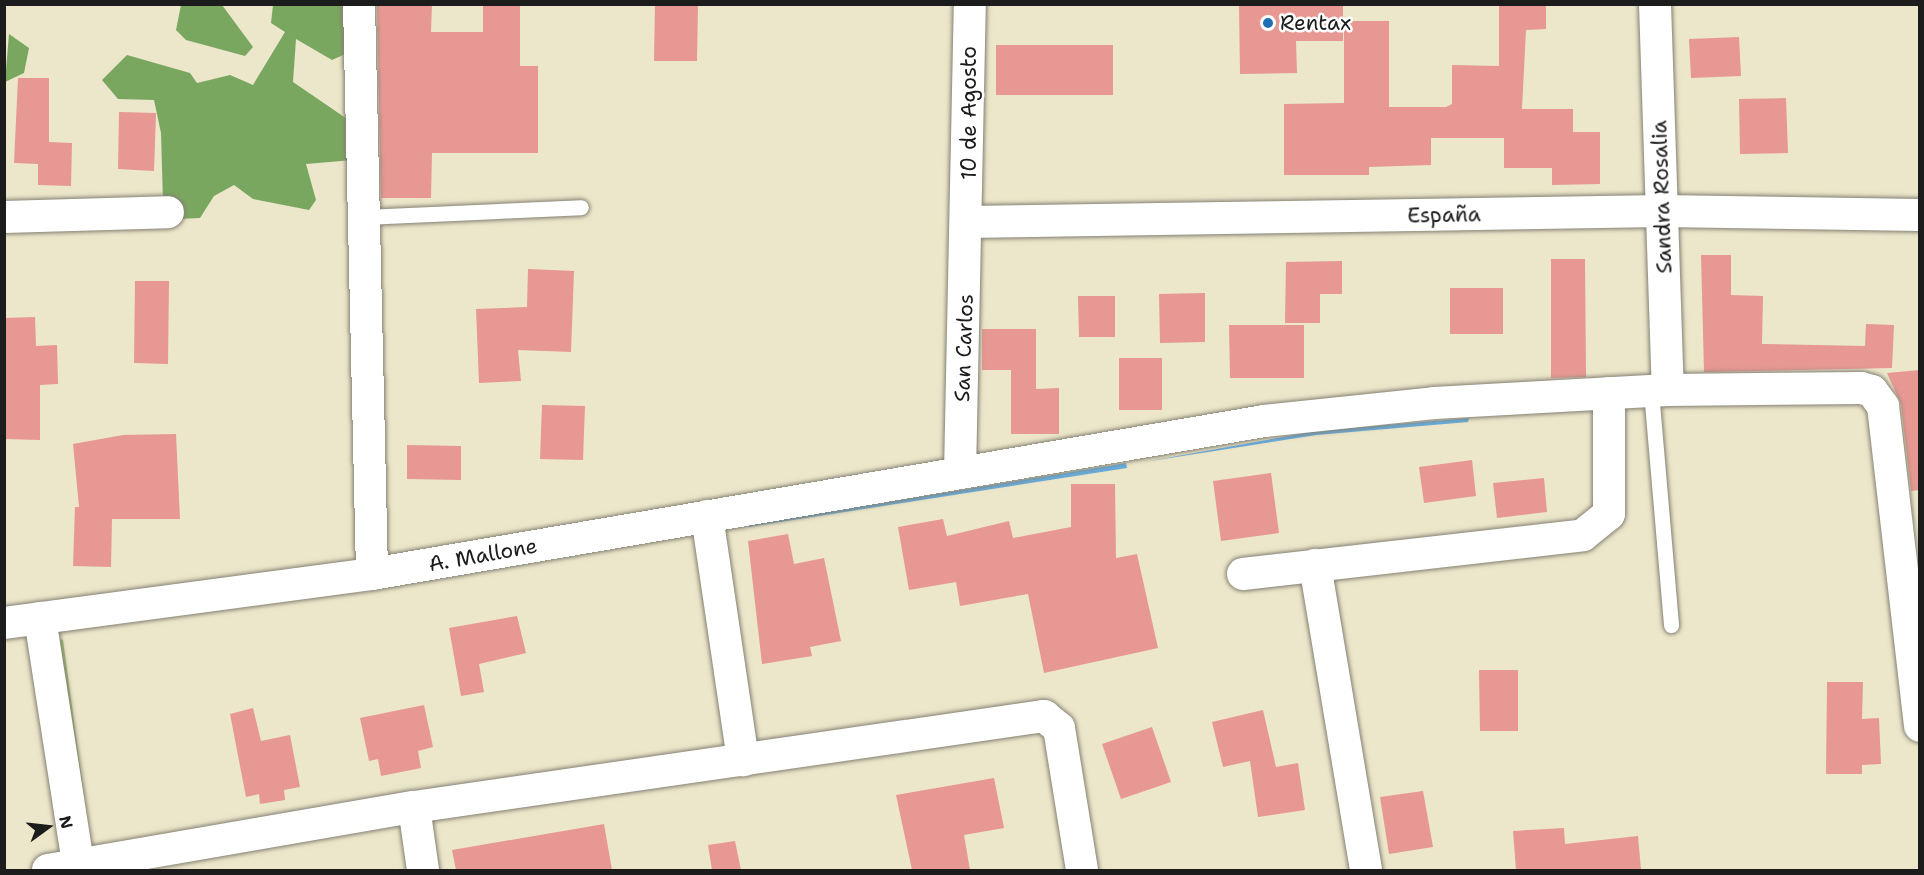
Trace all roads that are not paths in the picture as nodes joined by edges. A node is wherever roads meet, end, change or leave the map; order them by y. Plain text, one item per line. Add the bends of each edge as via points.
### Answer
1 (359, 4) edge
2 (970, 4) edge
3 (1655, 4) edge
4 (581, 207) dead end
5 (1662, 211) junction
6 (168, 212) dead end
7 (1920, 215) edge
8 (4, 217) edge
9 (364, 217) junction
10 (968, 222) junction
11 (1660, 391) junction
12 (1609, 393) junction
13 (960, 473) junction
14 (707, 516) junction
15 (1908, 521) edge
16 (1315, 565) junction
17 (372, 574) junction
18 (1243, 574) dead end
19 (40, 618) junction
20 (4, 623) edge
21 (1671, 625) dead end
22 (1920, 726) edge
23 (743, 760) junction
24 (414, 807) junction
25 (94, 867) edge
26 (48, 870) edge
27 (423, 870) edge
28 (1082, 870) edge
29 (1366, 870) edge

1 - 9 street
2 - 10 street, 10 de Agosto
3 - 5 street, Sandra Rosalia
4 - 9 lane
5 - 7 street, España
5 - 10 street, España
5 - 11 street, Sandra Rosalia
6 - 8 street
9 - 17 street
10 - 13 street, San Carlos
11 - 12 street, A. Mallone
11 - 15 street, A. Mallone via 1872,391 1883,406
11 - 21 lane
12 - 13 street, A. Mallone via 1434,403 1264,421
12 - 16 street via 1609,514 1590,532
13 - 14 street, A. Mallone
14 - 17 street, A. Mallone
14 - 23 street
15 - 22 street
16 - 18 street
16 - 29 street
17 - 19 street, A. Mallone
19 - 20 street, A. Mallone
19 - 25 street
23 - 24 street
23 - 28 street via 1044,716 1059,728
24 - 25 street
24 - 27 street
25 - 26 street

